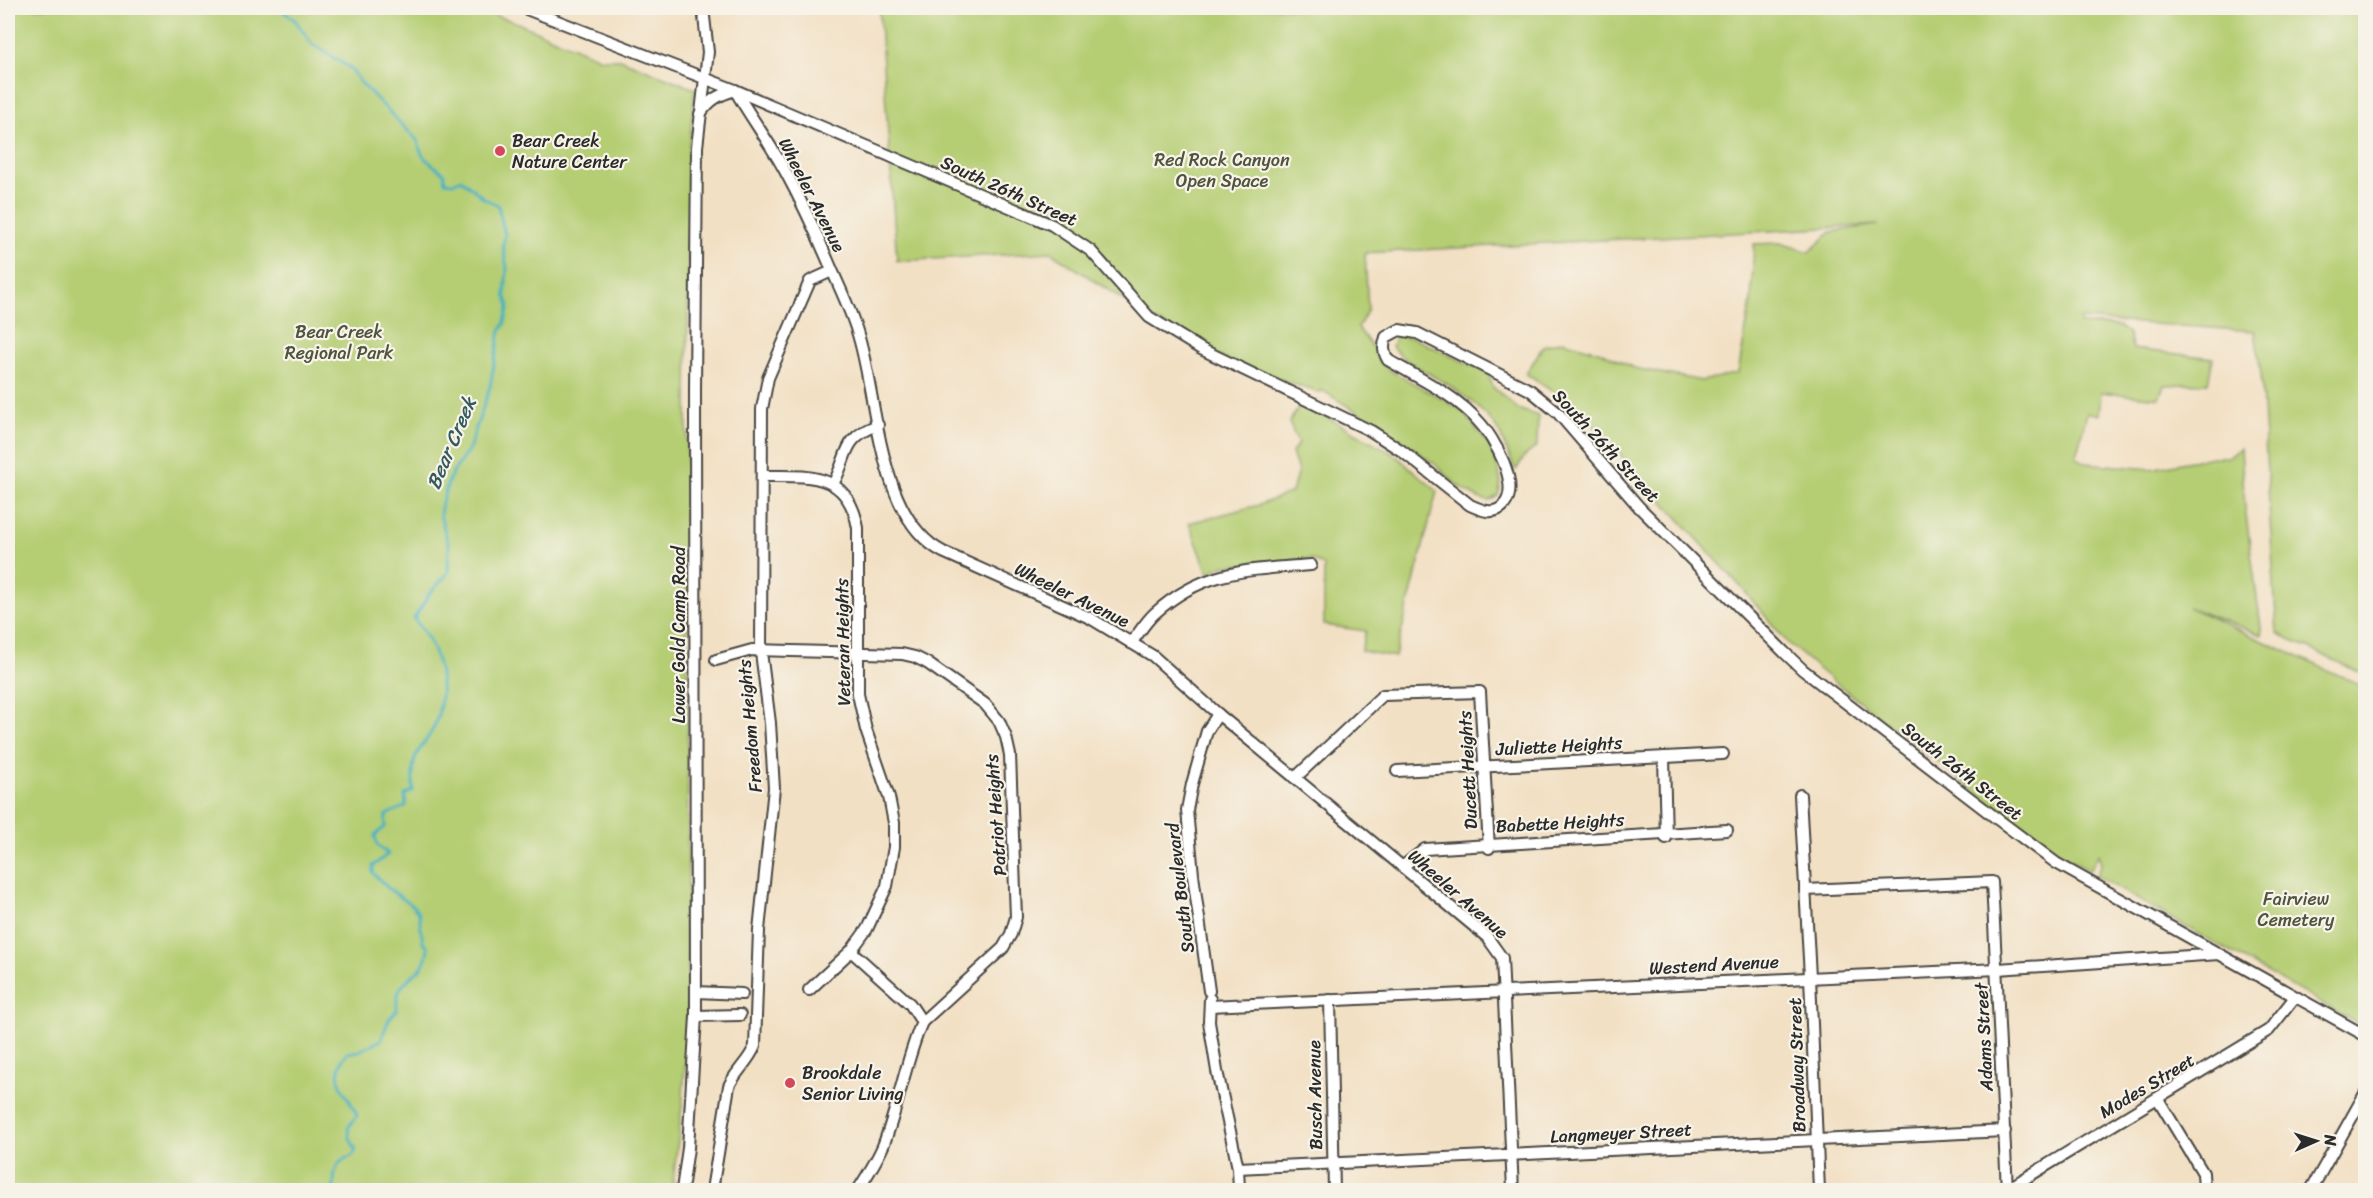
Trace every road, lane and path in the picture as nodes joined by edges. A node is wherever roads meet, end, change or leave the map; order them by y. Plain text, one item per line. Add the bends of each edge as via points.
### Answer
1 (524, 8) edge
2 (703, 8) edge
3 (706, 79) junction
4 (735, 90) junction
5 (700, 114) junction
6 (832, 271) junction
7 (878, 425) junction
8 (762, 476) junction
9 (833, 484) junction
10 (1311, 565) dead end
11 (1131, 643) junction
12 (761, 652) junction
13 (859, 653) junction
14 (716, 660) dead end
15 (1218, 714) junction
16 (1723, 754) dead end
17 (1664, 757) junction
18 (1484, 766) junction
19 (1397, 771) dead end
20 (1294, 778) junction
21 (1800, 795) dead end
22 (1727, 830) dead end
23 (1666, 837) junction
24 (1489, 846) junction
25 (1402, 867) junction
26 (1805, 890) junction
27 (851, 951) junction
28 (2220, 954) junction
29 (1998, 969) junction
30 (1810, 977) junction
31 (809, 990) dead end
32 (696, 992) junction
33 (1504, 992) junction
34 (2295, 997) junction
35 (1210, 999) junction
36 (1330, 1000) junction
37 (696, 1016) junction
38 (922, 1022) junction
39 (2366, 1036) edge
40 (2366, 1092) edge
41 (2158, 1099) junction
42 (2005, 1131) junction
43 (1816, 1140) junction
44 (1512, 1154) junction
45 (1333, 1164) junction
46 (1238, 1168) junction
47 (2204, 1186) edge
48 (2006, 1190) edge
49 (682, 1191) edge
50 (712, 1191) edge
51 (858, 1191) edge
52 (1239, 1191) edge
53 (1334, 1191) edge
54 (1514, 1191) edge
55 (1819, 1191) edge
56 (2311, 1191) edge

1 - 3 street, South 26th Street
2 - 3 street, Lower Gold Camp Road via 708,52
3 - 4 street, South 26th Street
3 - 5 street, Lower Gold Camp Road
4 - 5 street via 708,101
4 - 6 street, Wheeler Avenue via 786,172
4 - 28 street, South 26th Street via 1052,225 1091,251 1160,326 1371,431 1481,510 1500,509 1510,489 1495,443 1472,413 1388,360 1383,345 1386,337 1399,330 1417,333 1530,390 1558,413 1639,507 1803,670 2056,863
5 - 32 street, Lower Gold Camp Road via 694,391
6 - 7 street, Wheeler Avenue via 860,338
6 - 8 street, Freedom Heights via 810,281 768,378 762,408
7 - 9 street via 859,434 845,451
7 - 11 street, Wheeler Avenue via 892,486 915,529 931,546 1090,618
8 - 9 street via 802,476
8 - 12 street, Freedom Heights
9 - 13 street, Veteran Heights via 847,498 858,528
10 - 11 street via 1215,577 1181,593 1153,615
11 - 15 street, Wheeler Avenue via 1153,656
12 - 13 street, Patriot Heights
12 - 14 street, Patriot Heights via 752,650
12 - 50 street, Freedom Heights via 774,788 759,930 755,1046 729,1086
13 - 27 street, Veteran Heights via 860,710 889,797 894,847 887,886 867,929
13 - 38 street, Patriot Heights via 902,654 927,663 984,704 999,721 1010,755 1017,916 1003,948
15 - 20 street, Wheeler Avenue
15 - 35 street, South Boulevard via 1207,731 1187,810
16 - 17 street, Juliette Heights
17 - 18 street, Juliette Heights
17 - 23 street
18 - 19 street, Juliette Heights
18 - 20 street, Ducett Heights via 1480,692 1383,695
18 - 24 street, Ducett Heights
20 - 25 street, Wheeler Avenue
21 - 26 street, Broadway Street
22 - 23 street, Babette Heights
23 - 24 street, Babette Heights
24 - 25 street, Babette Heights via 1425,849
25 - 33 street, Wheeler Avenue via 1497,948 1502,958
26 - 29 street, Adams Street via 1992,882
26 - 30 street, Broadway Street
27 - 31 street, Veteran Heights
27 - 38 street via 910,1004
28 - 29 street, Westend Avenue
28 - 34 street, South 26th Street
29 - 30 street, Westend Avenue
29 - 42 street, Adams Street
30 - 33 street, Westend Avenue
30 - 43 street, Broadway Street
32 - 37 street, Lower Gold Camp Road
32 - 37 street via 736,993 735,1015
33 - 36 street, Westend Avenue
33 - 44 street, Wheeler Avenue
34 - 39 street, South 26th Street
34 - 41 street, Modes Street via 2269,1030
35 - 36 street, Westend Avenue
35 - 46 street, South Boulevard via 1209,1022 1217,1071
36 - 45 street, Busch Avenue
37 - 49 street, Lower Gold Camp Road via 691,1118
38 - 51 street, Patriot Heights via 883,1144
40 - 56 street
41 - 47 street via 2198,1164
41 - 48 street, Modes Street
42 - 43 street, Langmeyer Street
42 - 48 street, Adams Street
43 - 44 street, Langmeyer Street
43 - 55 street, Broadway Street
44 - 45 street, Langmeyer Street
44 - 54 street, Wheeler Avenue
45 - 46 street, Langmeyer Street
45 - 53 street, Busch Avenue
46 - 52 street, South Boulevard

